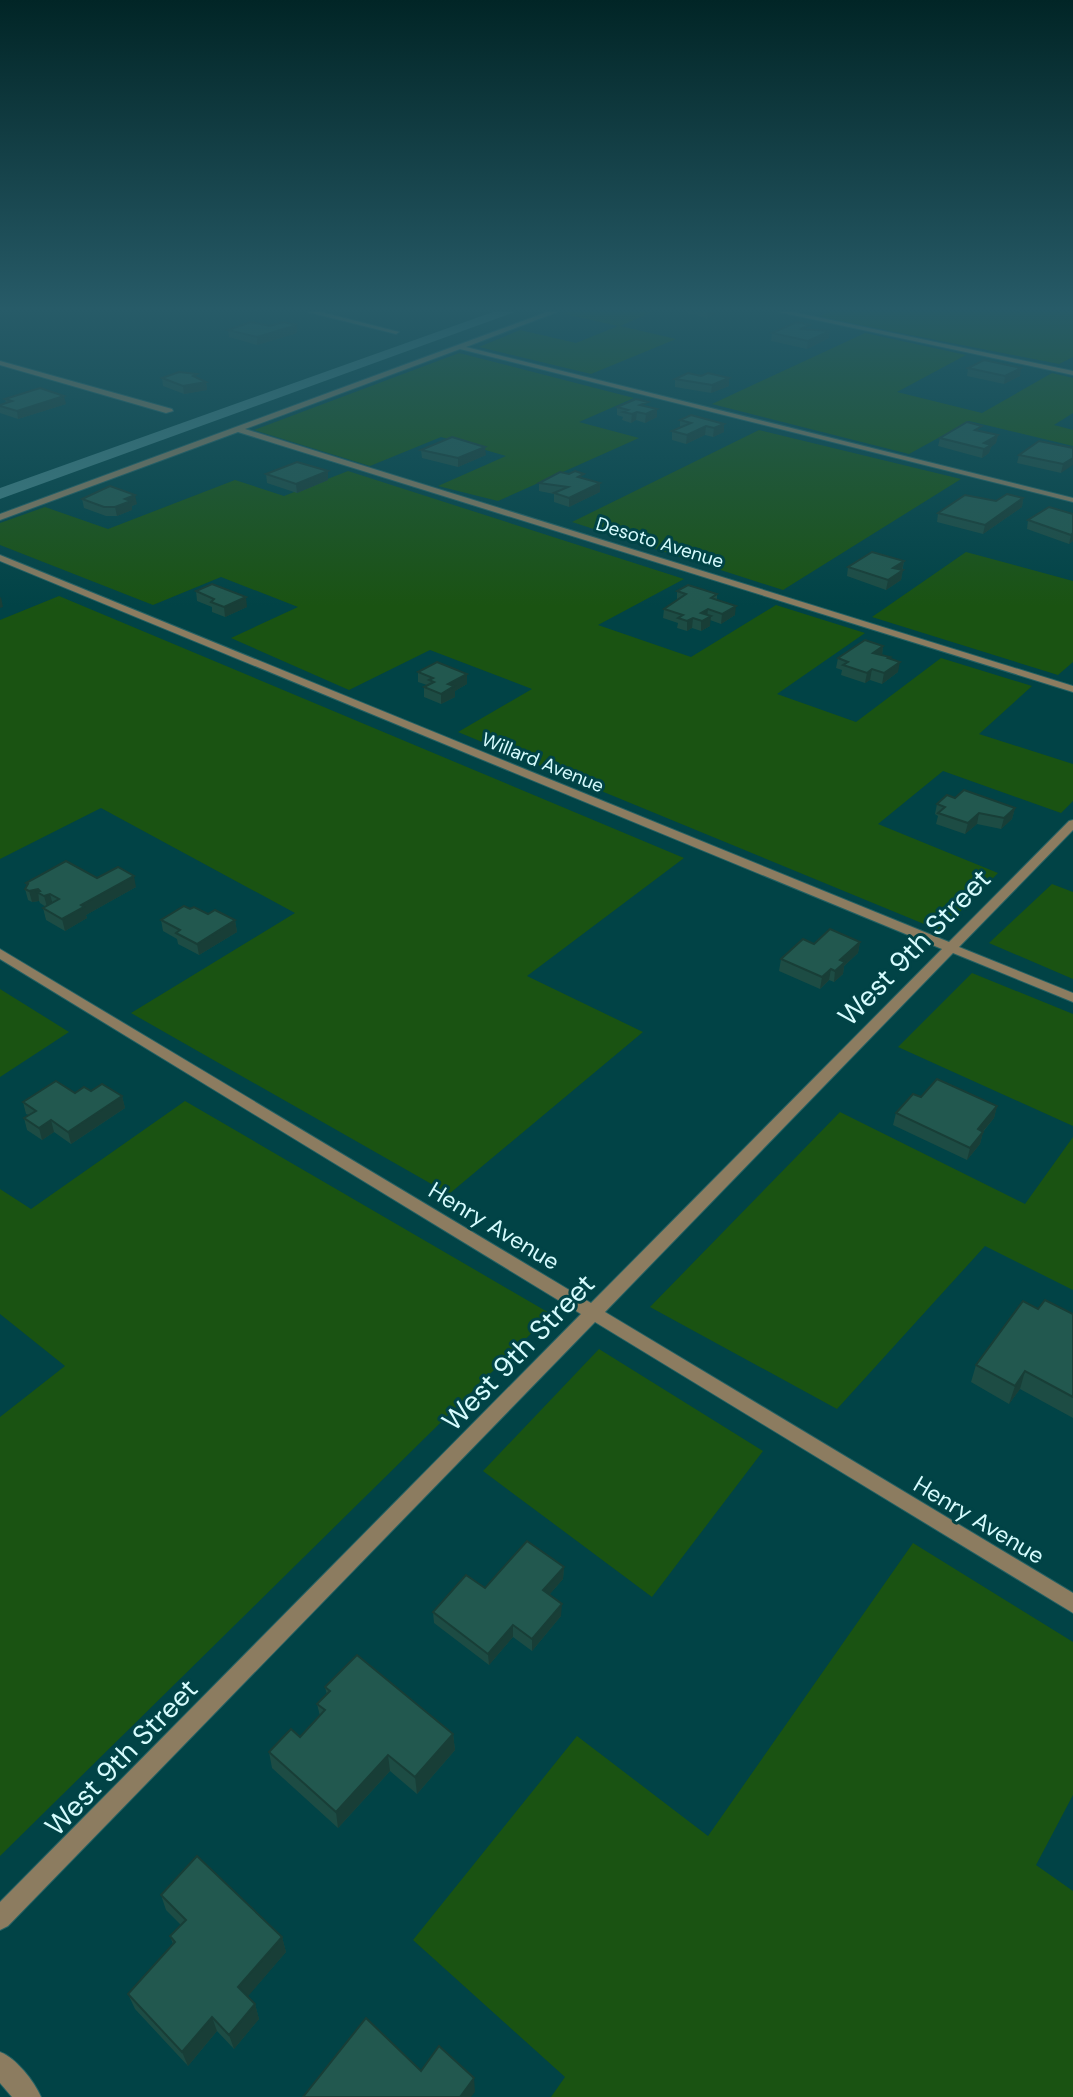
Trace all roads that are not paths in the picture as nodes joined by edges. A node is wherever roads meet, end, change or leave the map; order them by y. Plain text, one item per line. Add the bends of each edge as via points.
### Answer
1 (165, 410) edge
2 (289, 410) edge
3 (712, 410) edge
4 (169, 411) dead end
5 (237, 429) junction
6 (1073, 500) edge
7 (0, 517) edge
8 (0, 558) edge
9 (1073, 689) edge
10 (1073, 823) edge
11 (950, 947) junction
12 (0, 953) edge
13 (1073, 998) edge
14 (593, 1313) junction
15 (1073, 1604) edge
16 (0, 1918) edge
17 (0, 2064) edge
18 (28, 2097) edge

1 - 4 street
2 - 5 street
3 - 6 street
5 - 7 street
5 - 9 street, Desoto Avenue
8 - 11 street, Willard Avenue
10 - 11 street, West 9th Street
11 - 13 street, Willard Avenue
11 - 14 street, West 9th Street
12 - 14 street, Henry Avenue
14 - 15 street, Henry Avenue
14 - 16 street, West 9th Street
17 - 18 street

